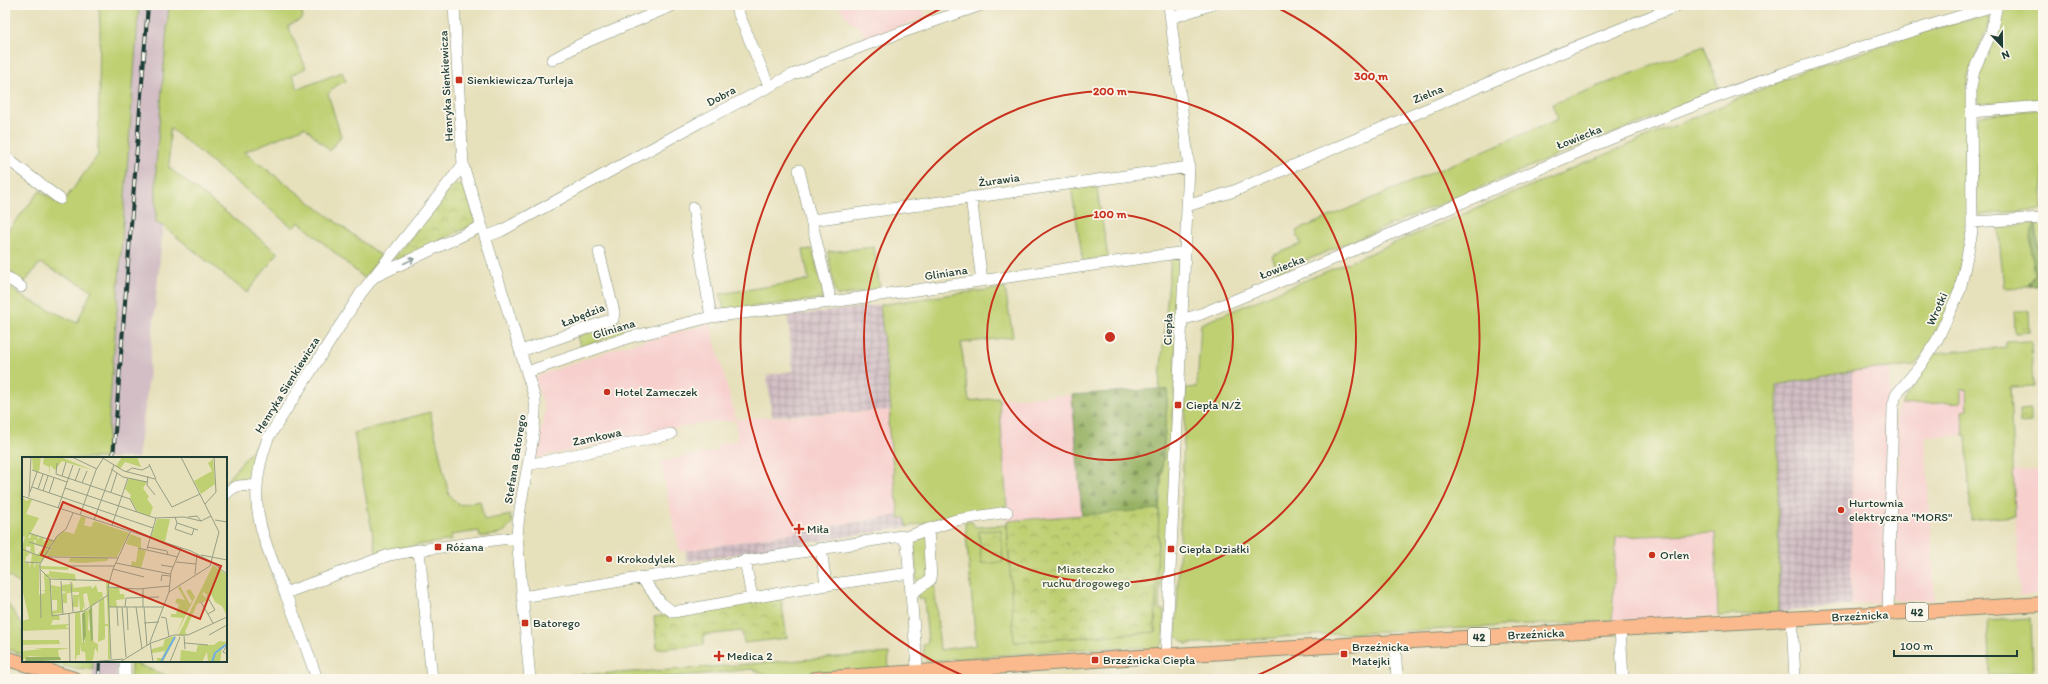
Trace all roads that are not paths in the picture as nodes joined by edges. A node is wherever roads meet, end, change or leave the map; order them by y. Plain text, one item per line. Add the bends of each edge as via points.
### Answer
1 (454, 5) edge
2 (674, 5) edge
3 (735, 5) edge
4 (981, 5) edge
5 (1169, 5) edge
6 (1210, 5) edge
7 (1997, 5) edge
8 (1679, 6) edge
9 (1171, 18) junction
10 (552, 60) dead end
11 (769, 86) junction
12 (2043, 106) edge
13 (1972, 112) junction
14 (5, 157) edge
15 (463, 165) junction
16 (1189, 167) junction
17 (799, 170) dead end
18 (971, 197) junction
19 (60, 199) dead end
20 (1187, 206) junction
21 (693, 208) dead end
22 (2043, 218) edge
23 (812, 220) junction
24 (1972, 222) junction
25 (484, 231) junction
26 (599, 252) dead end
27 (1185, 252) junction
28 (5, 276) edge
29 (373, 277) junction
30 (982, 281) junction
31 (21, 287) dead end
32 (830, 302) junction
33 (711, 317) junction
34 (1181, 317) junction
35 (521, 351) junction
36 (527, 372) junction
37 (671, 434) dead end
38 (528, 464) junction
39 (256, 486) junction
40 (227, 493) edge
41 (1007, 512) dead end
42 (928, 530) junction
43 (517, 537) junction
44 (903, 538) junction
45 (821, 548) junction
46 (419, 550) junction
47 (745, 560) junction
48 (910, 573) junction
49 (641, 577) junction
50 (826, 585) junction
51 (285, 593) junction
52 (911, 594) junction
53 (522, 597) junction
54 (752, 598) junction
55 (2043, 604) edge
56 (1888, 614) junction
57 (1792, 619) junction
58 (1620, 629) junction
59 (1395, 642) junction
60 (1166, 656) junction
61 (5, 658) edge
62 (126, 662) edge
63 (917, 676) edge
64 (74, 679) edge
65 (125, 679) edge
66 (317, 679) edge
67 (432, 679) edge
68 (530, 679) edge
69 (814, 679) edge
70 (1397, 679) edge
71 (1623, 679) edge
72 (1795, 679) edge

1 - 15 street, Henryka Sienkiewicza
2 - 10 street via 579,45
3 - 11 street
4 - 11 street, Dobra via 844,53
5 - 9 street, Ciepła
6 - 9 street
7 - 13 street, Wrotki via 1991,33 1974,70 1971,88
7 - 34 street, Łowiecka via 1823,59 1669,115 1549,164 1311,269 1201,314 1188,318
8 - 20 street, Zielna via 1522,69 1234,191
9 - 16 street, Ciepła
11 - 25 street, Dobra via 498,232
12 - 13 street
13 - 24 street, Wrotki
14 - 19 street
15 - 25 street, Henryka Sienkiewicza
15 - 29 street, Henryka Sienkiewicza
16 - 18 street, Żurawia
16 - 20 street, Ciepła
17 - 23 street
18 - 23 street, Żurawia
18 - 30 street
20 - 27 street, Ciepła
21 - 33 street
22 - 24 street
23 - 32 street
24 - 56 street, Wrotki via 1960,290 1951,311 1937,340 1920,366 1896,395 1893,406
29 -> 25 street, Henryka Sienkiewicza
25 - 35 street, Stefana Batorego
26 - 35 street, Łabędzia via 614,312 613,319
27 - 30 street, Gliniana
27 - 34 street, Ciepła
28 - 31 street
29 - 39 street, Henryka Sienkiewicza via 268,438
30 - 32 street, Gliniana
32 - 33 street, Gliniana
33 - 36 street, Gliniana via 627,338
34 - 60 street, Ciepła
35 - 36 street, Stefana Batorego
36 - 38 street, Stefana Batorego via 536,412
37 - 38 street, Zamkowa
38 - 43 street, Stefana Batorego
39 - 40 street via 232,487
39 - 51 street via 257,508 263,537
41 - 42 street via 956,520
42 - 44 street
42 - 52 street via 931,579
43 - 46 street
43 - 53 street, Stefana Batorego
44 - 45 street via 898,536
44 - 48 street via 907,544
45 - 47 street
45 - 50 street
46 - 51 street via 389,555
46 - 67 street
47 - 49 street
47 - 54 street
48 - 50 street
48 - 52 street
49 - 53 street
49 - 54 street via 670,612
50 - 54 street
51 - 66 street
52 - 63 street
53 - 68 street, Stefana Batorego
55 - 56 main road, Brzeźnicka / 42
56 - 57 main road, Brzeźnicka / 42
57 - 58 main road, Brzeźnicka / 42
57 - 72 street
58 - 59 main road, Brzeźnicka / 42
58 - 71 street
59 - 60 main road, Brzeźnicka / 42
59 - 70 street
60 - 63 main road, Brzeźnicka / 42
61 - 64 main road
62 - 65 street
63 - 69 main road, Brzeźnicka / 42

